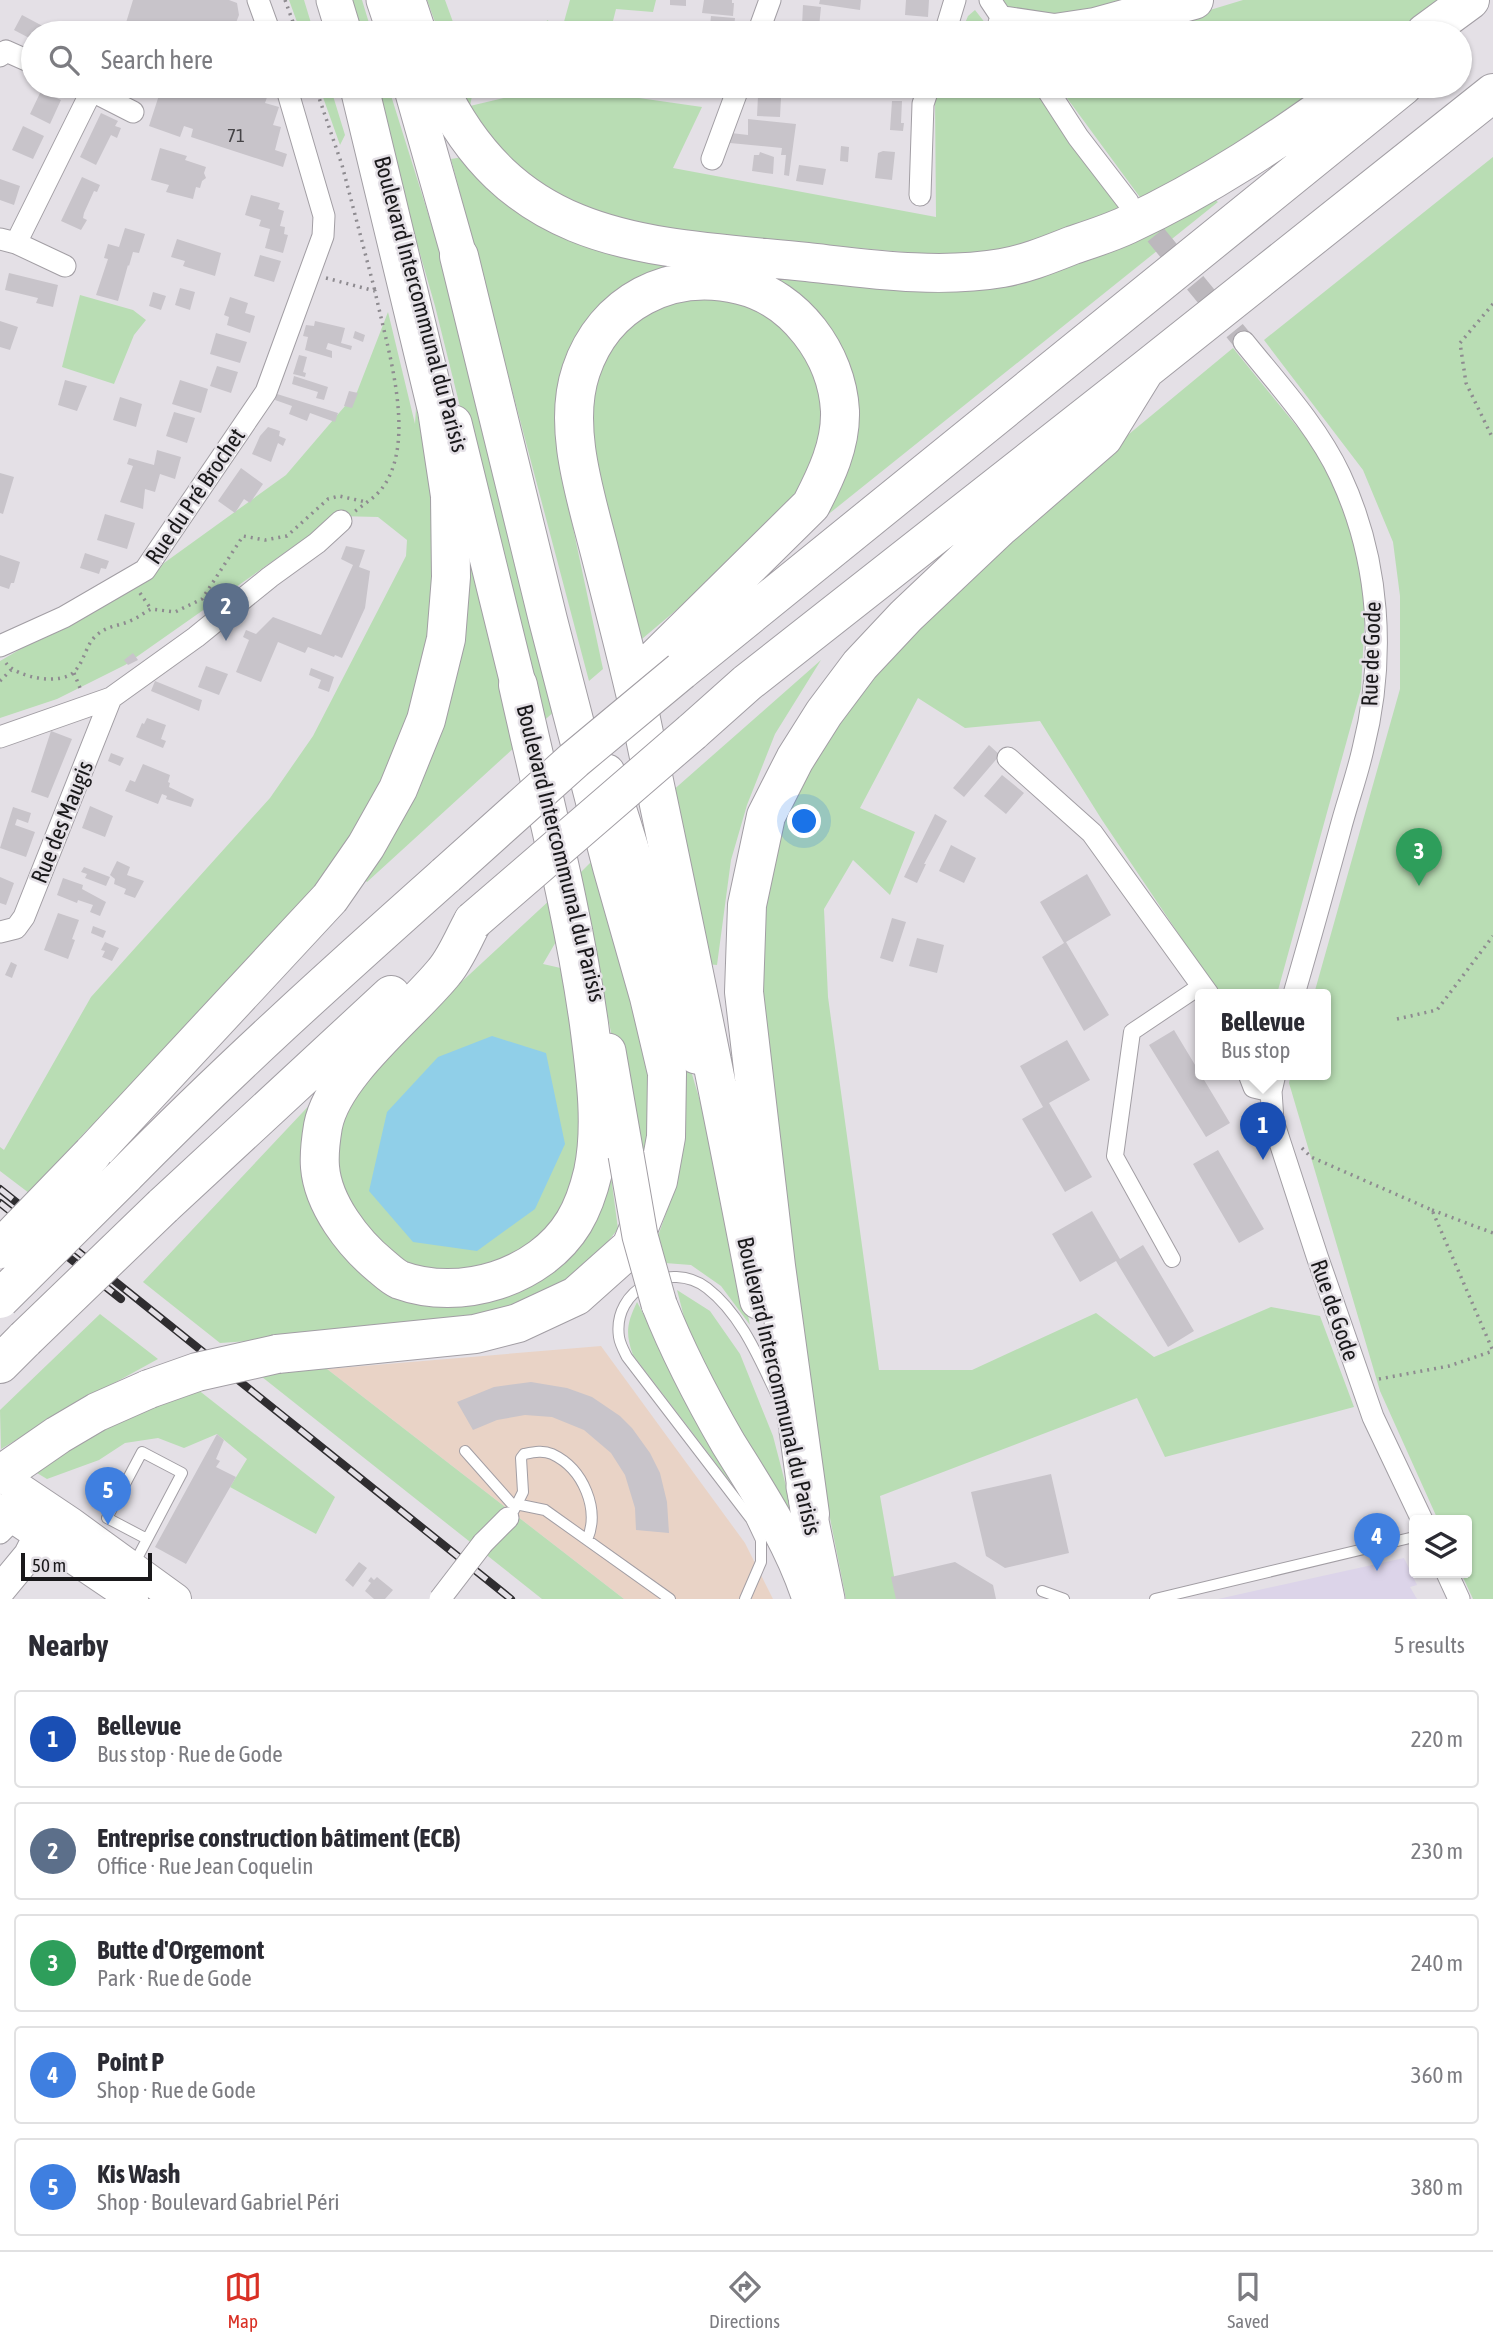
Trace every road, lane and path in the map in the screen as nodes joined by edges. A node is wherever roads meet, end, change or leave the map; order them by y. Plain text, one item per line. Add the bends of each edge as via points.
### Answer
1 (257, 0) edge
2 (285, 0) edge
3 (334, 0) edge
4 (384, 0) edge
5 (406, 0) edge
6 (770, 0) edge
7 (955, 0) edge
8 (1194, 0) edge
9 (1470, 0) edge
10 (1493, 13) edge
11 (265, 21) edge
12 (293, 21) edge
13 (340, 21) edge
14 (391, 21) edge
15 (413, 21) edge
16 (762, 21) edge
17 (949, 21) edge
18 (1122, 21) edge
19 (1441, 21) edge
20 (1472, 30) edge
21 (0, 56) edge
22 (21, 58) edge
23 (1493, 93) edge
24 (82, 98) edge
25 (106, 98) edge
26 (290, 98) edge
27 (319, 98) edge
28 (363, 98) edge
29 (364, 98) edge
30 (414, 98) edge
31 (445, 98) edge
32 (735, 98) edge
33 (925, 98) edge
34 (1053, 98) edge
35 (1335, 98) edge
36 (1388, 98) edge
37 (133, 112) dead end
38 (712, 159) dead end
39 (920, 195) dead end
40 (1128, 202) tunnel mouth
41 (8, 241) edge
42 (459, 256) junction
43 (65, 266) dead end
44 (310, 272) junction
45 (375, 291) junction
46 (1493, 304) edge
47 (1244, 342) tunnel mouth
48 (1145, 370) junction
49 (1493, 439) edge
50 (366, 502) junction
51 (341, 521) joint
52 (1, 646) edge
53 (668, 665) junction
54 (11, 670) junction
55 (0, 681) edge
56 (518, 685) junction
57 (111, 698) junction
58 (0, 737) edge
59 (1008, 758) dead end
60 (473, 921) junction
61 (0, 932) edge
62 (1493, 936) edge
63 (1205, 989) edge
64 (1295, 989) edge
65 (1195, 995) edge
66 (1397, 1019) dead end
67 (1251, 1080) edge
68 (1273, 1083) edge
69 (1302, 1148) dead end
70 (1432, 1210) junction
71 (1493, 1233) edge
72 (0, 1249) edge
73 (1172, 1259) dead end
74 (0, 1299) edge
75 (759, 1300) junction
76 (1493, 1351) edge
77 (13, 1352) edge
78 (1360, 1383) junction
79 (789, 1421) junction
80 (465, 1451) dead end
81 (20, 1503) edge
82 (513, 1511) junction
83 (810, 1514) junction
84 (1420, 1515) edge
85 (1409, 1538) edge
86 (146, 1539) junction
87 (587, 1541) junction
88 (133, 1566) junction
89 (1449, 1578) edge
90 (3, 1590) edge
91 (1042, 1591) dead end
92 (812, 1597) edge
93 (133, 1599) edge
94 (160, 1599) edge
95 (176, 1599) edge
96 (440, 1599) edge
97 (670, 1599) edge
98 (745, 1599) edge
99 (1064, 1599) edge
100 (1155, 1599) edge
101 (1459, 1599) edge

1 - 11 street
2 - 12 path
3 - 13 highway
4 - 14 highway
5 - 15 highway
6 - 16 street
7 - 17 street
8 - 18 highway
9 - 19 highway
10 - 20 highway
21 - 22 street via 6,51
23 - 48 highway
24 - 41 street
25 - 37 street
26 - 44 street, Rue du Pré Brochet via 324,216 323,236
27 - 45 path
28 - 72 highway, bridge via 437,410 450,496 446,639 426,720 398,789 330,898
29 - 56 highway, Boulevard Intercommunal du Parisis via 420,284
30 - 42 highway, Boulevard Intercommunal du Parisis
31 - 35 highway via 473,145 506,180 543,207 608,236 714,253 893,271 950,272 1003,268 1126,225 1216,178
32 - 38 street
33 - 39 street
34 - 40 street
36 - 53 highway
41 - 43 street
42 - 75 highway, Boulevard Intercommunal du Parisis via 573,660 712,1110
42 - 81 highway, bridge via 548,620 667,1073 666,1137 658,1181 631,1247 576,1296 518,1323 475,1334 277,1354 197,1372 149,1389 97,1412
44 - 45 path
44 - 52 street, Rue du Pré Brochet via 266,393 145,570 64,617
45 - 50 path via 400,416 392,469 382,488
46 - 49 path via 1461,343 1466,383
47 - 64 street, Rue de Gode via 1339,473 1369,557 1374,594 1374,689 1363,749
48 - 60 highway, bridge via 747,683
48 - 83 highway via 1103,438 999,528 860,665 795,759 766,816 747,905 744,992
50 - 51 path
50 - 54 path via 339,496 328,499 287,536 265,540 243,536 202,599 174,612 150,608 130,622 113,625 92,639 74,672 40,679
51 - 57 street
52 - 54 path
53 - 74 highway, bridge via 574,760 193,1105
53 - 75 highway via 811,505 837,444 840,411 834,377 819,344 771,296 713,280 687,281 646,293 617,312 581,371 575,404 577,460 640,715
54 - 55 path
56 - 60 highway via 583,986 597,1116 593,1170 573,1224 553,1248 529,1266 494,1282 430,1287 398,1279 362,1250 333,1210 320,1168 324,1123 339,1088 445,970
56 - 92 highway, Boulevard Intercommunal du Parisis, bridge via 580,911 640,1236 659,1304 689,1371 776,1522
57 - 58 street
57 - 61 street, Rue des Maugis via 24,917 16,928
59 - 63 street via 1093,833
60 - 77 highway, bridge via 163,1206
62 - 66 path via 1437,1010
65 - 73 street via 1132,1032 1115,1156
67 - 68 street, Rue de Gode via 1254,1087
68 - 78 street, Rue de Gode via 1273,1121
69 - 70 path via 1311,1157
70 - 71 path
70 - 76 path
75 - 79 highway, Boulevard Intercommunal du Parisis
76 - 78 path via 1449,1366
78 - 84 street, Rue de Gode
79 - 83 highway, Boulevard Intercommunal du Parisis
79 - 98 lane via 734,1317 705,1286 687,1278 668,1278 642,1285 630,1295 620,1313 619,1338 627,1357 751,1519 761,1540 761,1562
80 - 82 lane
81 - 88 main road
81 - 90 main road via 29,1555
81 - 93 main road
81 - 94 main road
82 - 87 lane via 545,1510
82 - 87 lane via 523,1492 521,1458 540,1451 553,1455 584,1487 593,1511
82 - 96 street, bridge
83 - 92 highway, Boulevard Intercommunal du Parisis
85 - 100 lane
86 - 86 lane via 181,1473 142,1452 107,1518
86 - 88 lane
87 - 97 lane
88 - 95 main road
89 - 101 street
91 - 99 lane

